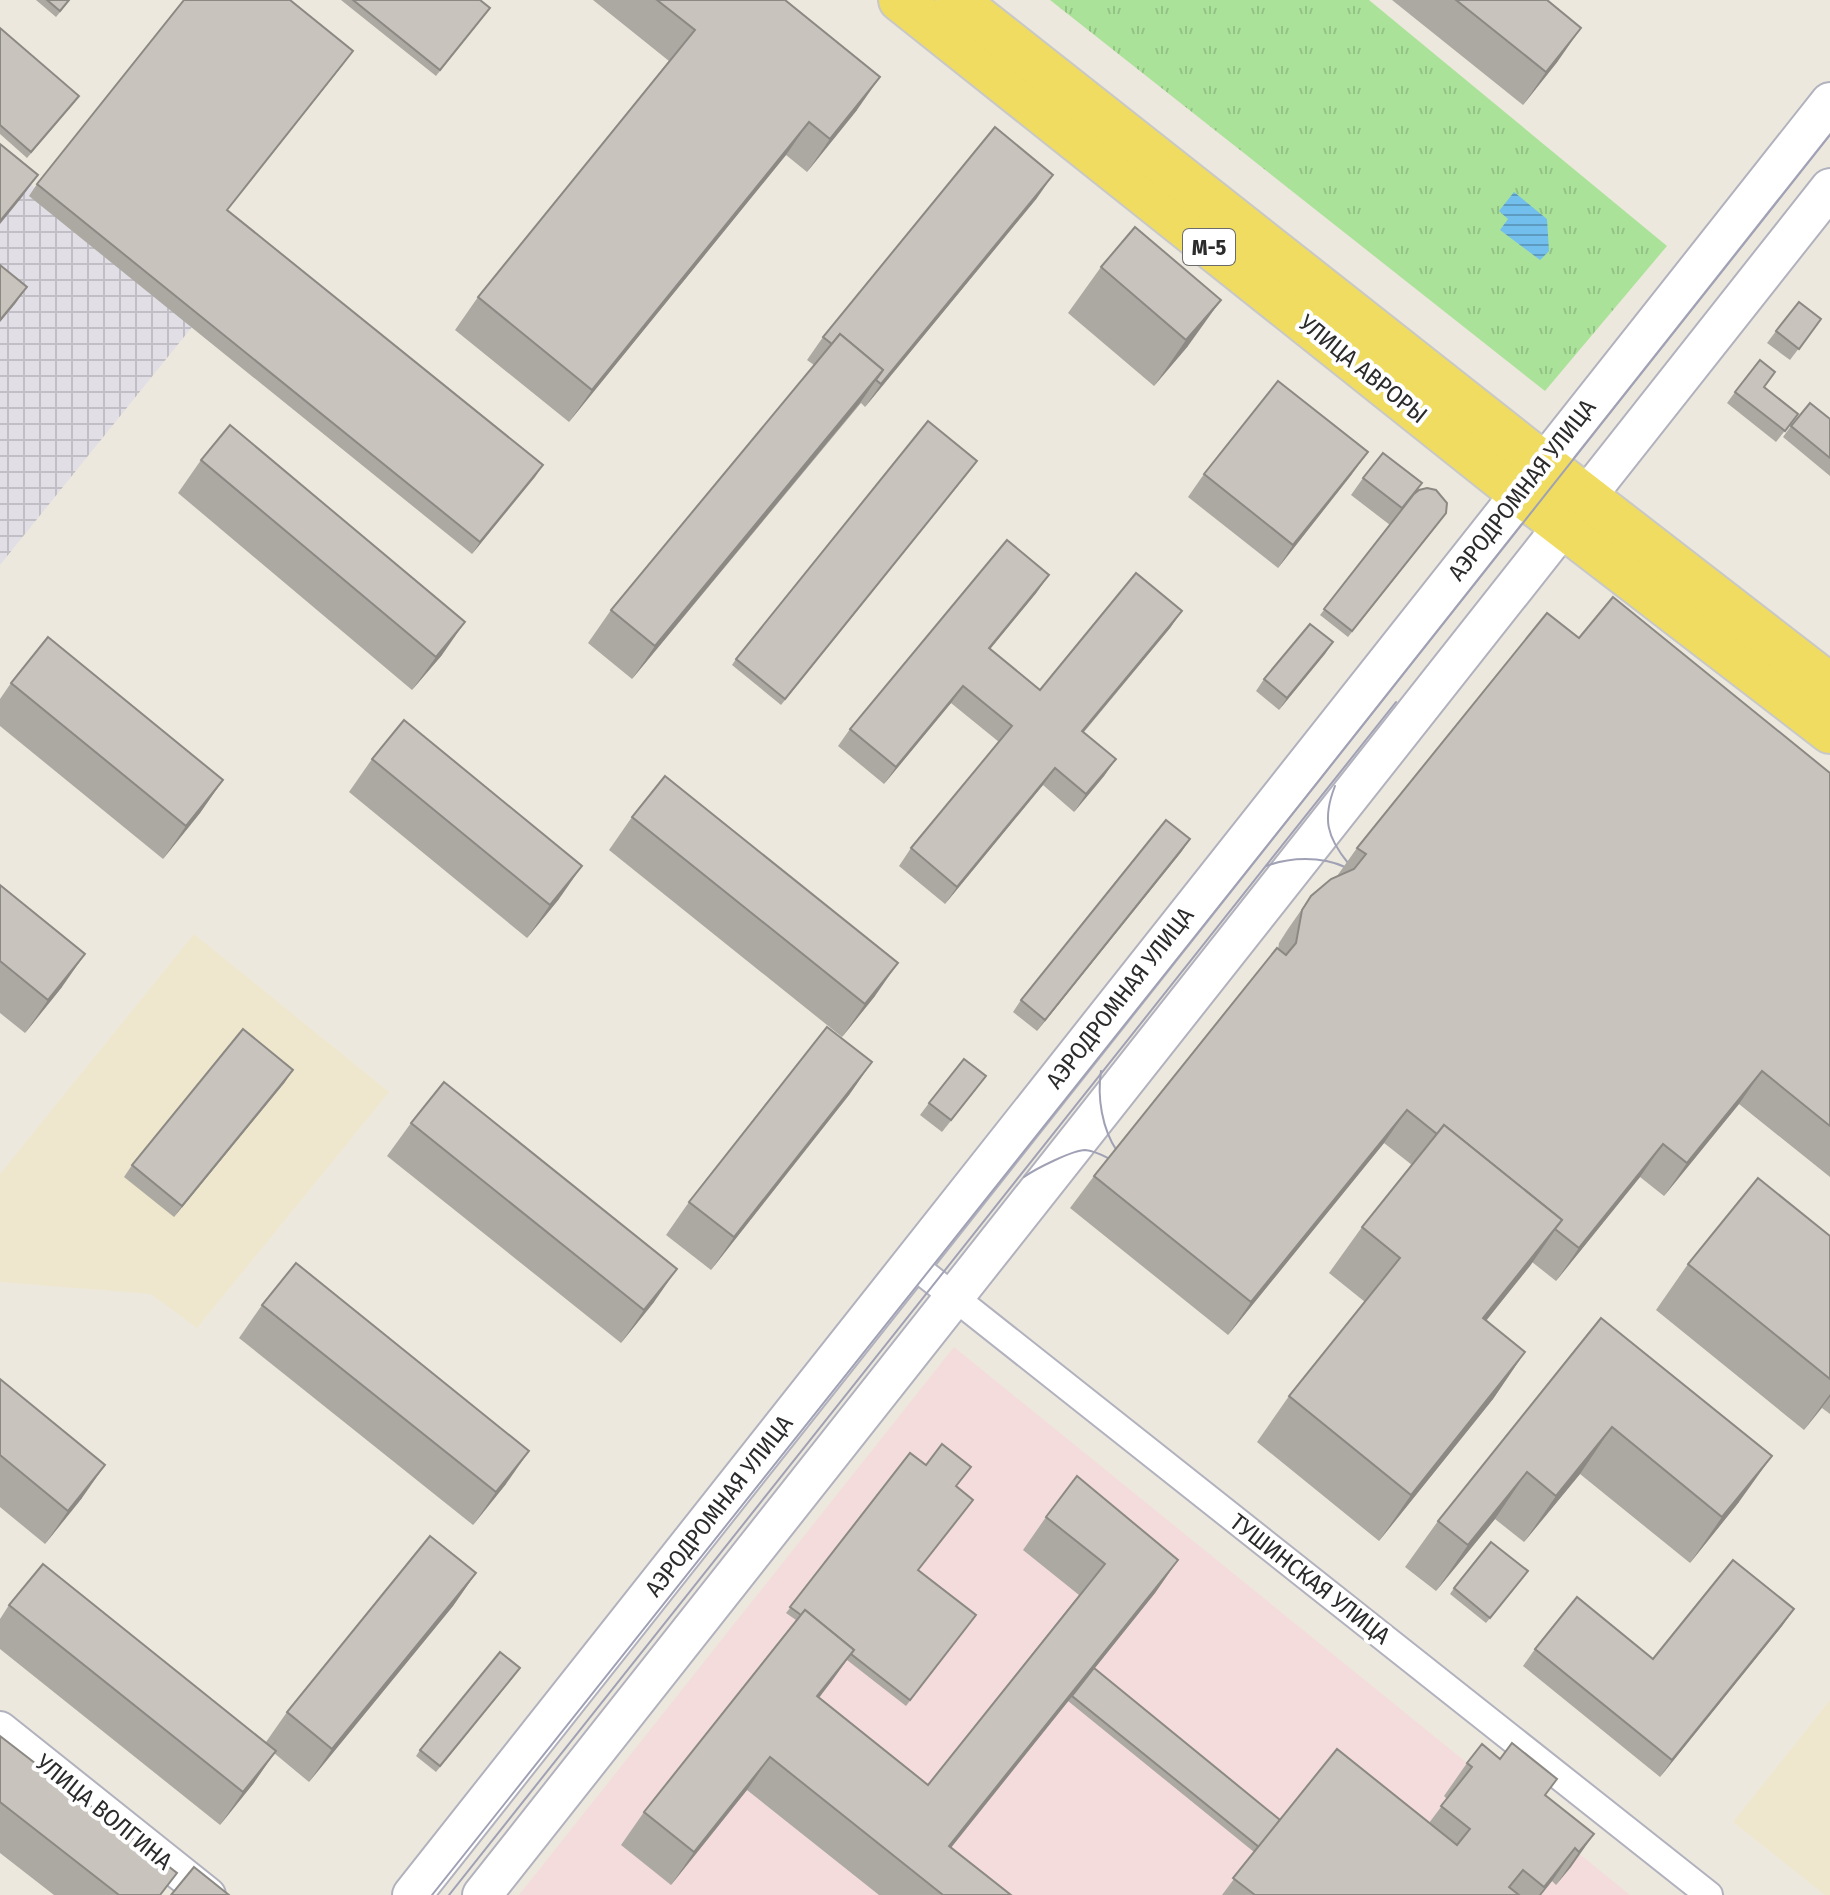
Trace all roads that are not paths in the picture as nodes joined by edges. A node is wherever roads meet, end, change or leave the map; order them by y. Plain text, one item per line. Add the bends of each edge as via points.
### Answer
1 (900, 0) edge
2 (956, 0) edge
3 (1830, 102) edge
4 (1830, 188) edge
5 (1531, 478) junction
6 (1575, 512) junction
7 (1830, 685) edge
8 (1830, 732) edge
9 (911, 1263) junction
10 (955, 1298) junction
11 (0, 1729) edge
12 (208, 1895) edge
13 (412, 1895) edge
14 (482, 1895) edge
15 (1709, 1895) edge

1 - 5 main road, УЛИЦА АВРОРЫ / М-5
2 - 5 main road, УЛИЦА АВРОРЫ / М-5
3 - 5 main road, АЭРОДРОМНАЯ УЛИЦА
4 - 6 main road
5 - 6 main road, УЛИЦА АВРОРЫ / М-5
5 - 9 main road, АЭРОДРОМНАЯ УЛИЦА
6 - 7 main road, УЛИЦА АВРОРЫ / М-5
6 - 8 main road, УЛИЦА АВРОРЫ / М-5
6 - 10 main road
9 - 10 street, ТУШИНСКАЯ УЛИЦА
9 - 13 main road, АЭРОДРОМНАЯ УЛИЦА
10 - 14 main road
10 - 15 street, ТУШИНСКАЯ УЛИЦА
11 - 12 street, УЛИЦА ВОЛГИНА

